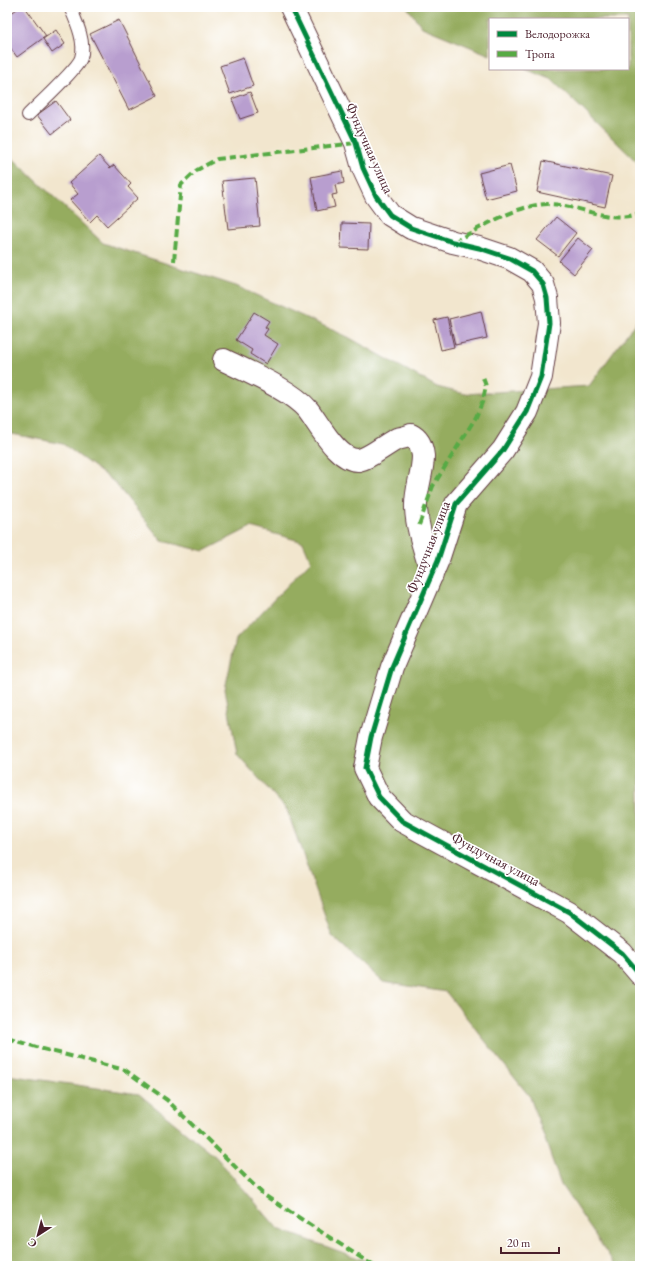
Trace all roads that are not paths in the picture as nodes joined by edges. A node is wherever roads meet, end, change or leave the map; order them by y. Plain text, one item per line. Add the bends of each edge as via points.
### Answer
1 (70, 7) edge
2 (291, 7) edge
3 (28, 115) dead end
4 (224, 360) dead end
5 (432, 575) junction
6 (640, 974) edge

1 - 3 lane via 81,34 81,58
2 - 5 street, Фундучная улица via 356,143 363,168 376,196 390,215 418,230 509,258 532,271 543,284 547,298 549,323 541,377 527,412 503,450 456,504
4 - 5 street, Фундучная улица via 281,390 300,404 344,456 360,460 396,440 412,435 420,442 423,456 416,508 420,535
5 - 6 street, Фундучная улица via 392,667 371,737 365,768 379,797 402,821 569,912 622,953

